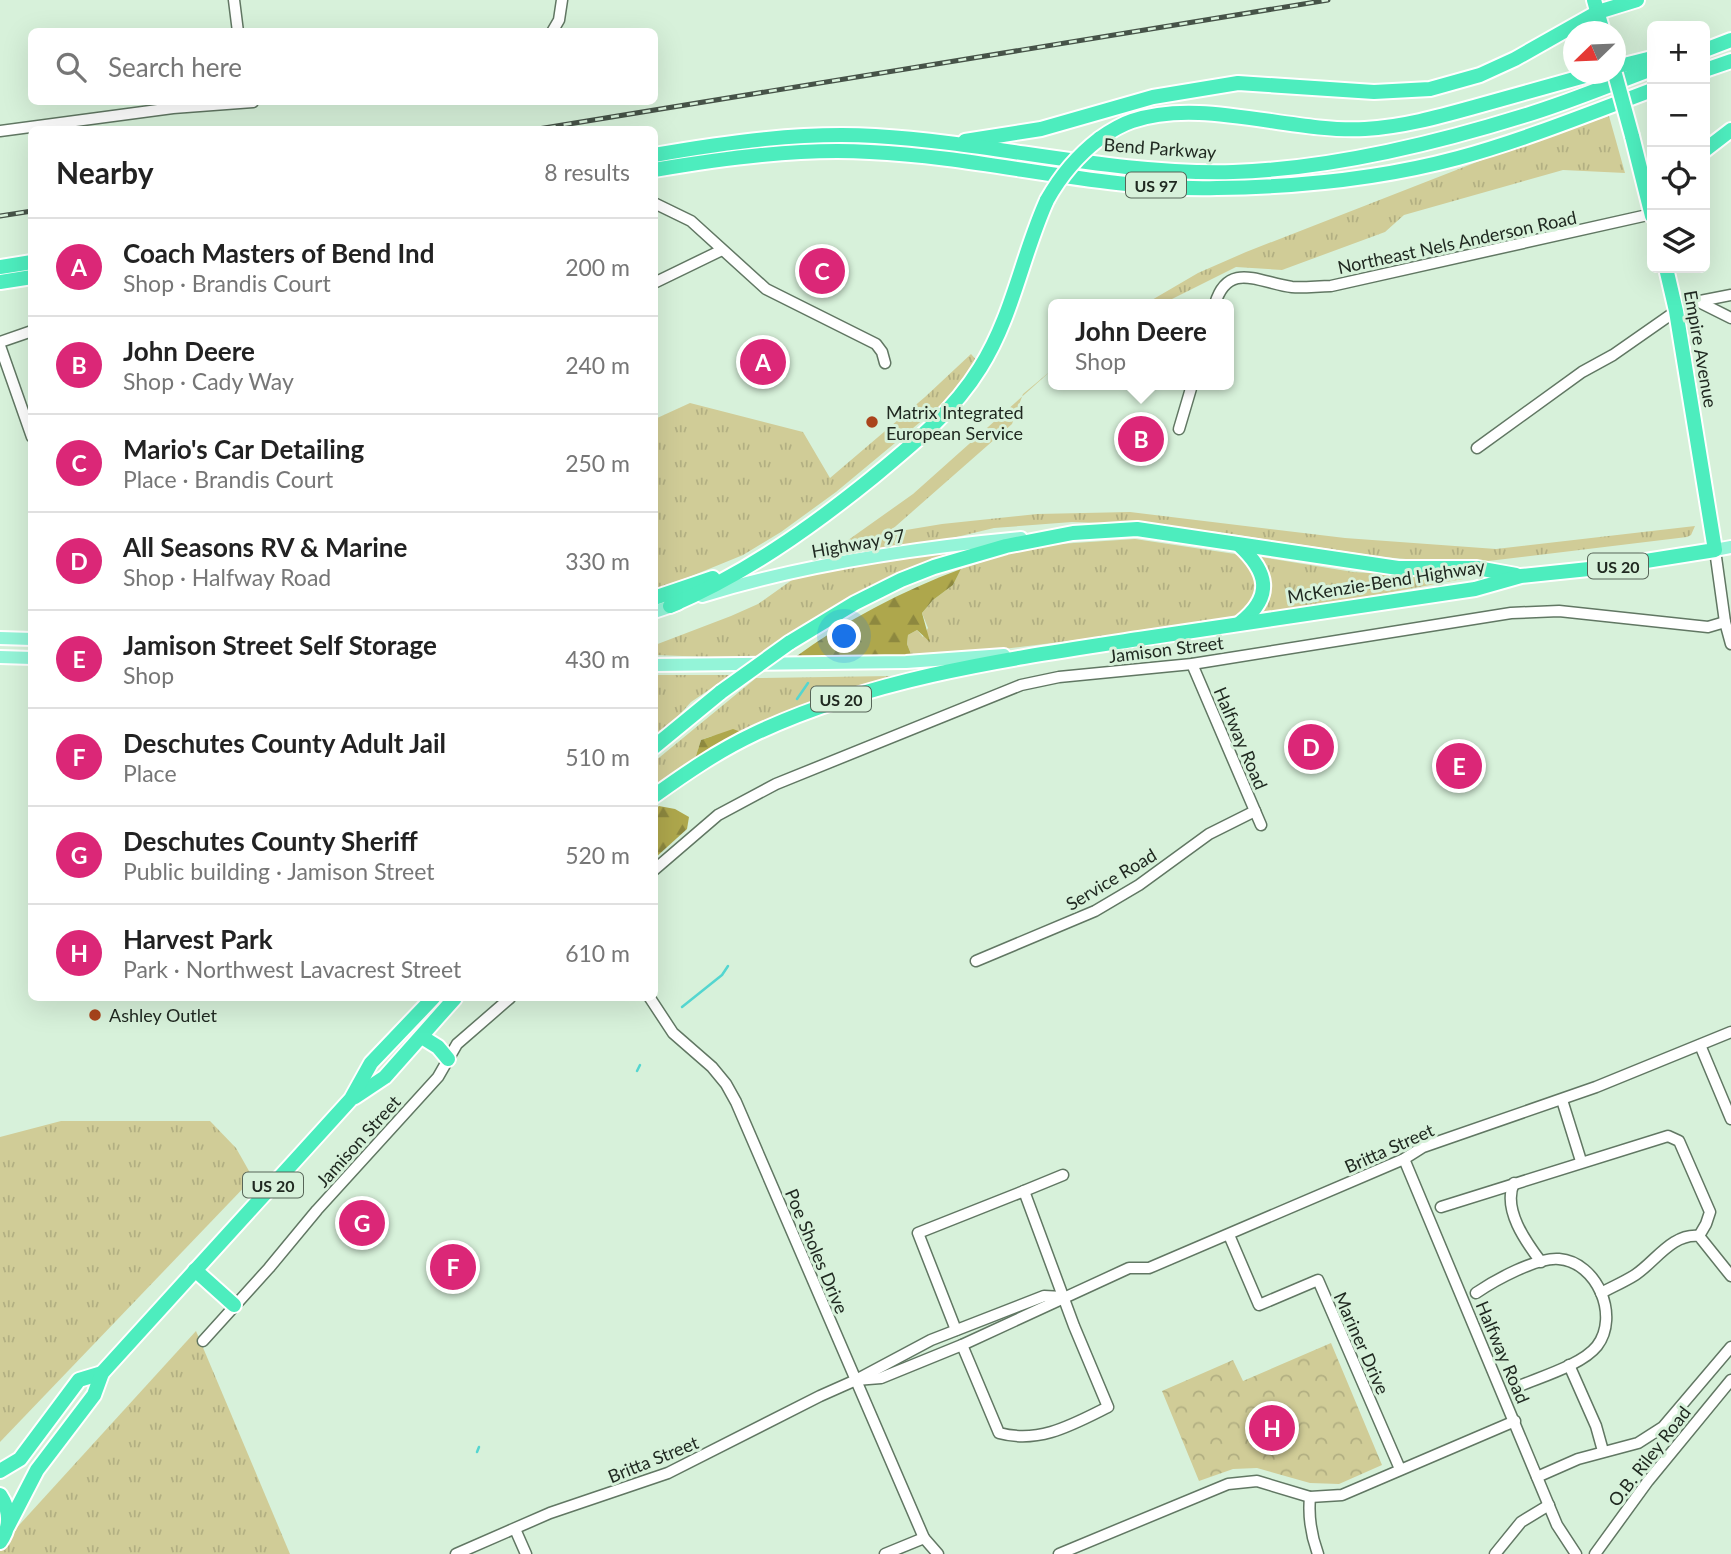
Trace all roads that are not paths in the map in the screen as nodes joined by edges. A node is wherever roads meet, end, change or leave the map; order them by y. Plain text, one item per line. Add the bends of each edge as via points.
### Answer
1 (234, 0) edge
2 (562, 0) edge
3 (1637, 0) edge
4 (1596, 6) edge
5 (238, 28) edge
6 (554, 28) edge
7 (1731, 40) edge
8 (1710, 48) edge
9 (1647, 59) edge
10 (1731, 61) edge
11 (1626, 64) edge
12 (1710, 68) edge
13 (1647, 71) edge
14 (1563, 82) edge
15 (1618, 84) edge
16 (1647, 92) edge
17 (210, 105) edge
18 (47, 126) edge
19 (28, 128) edge
20 (1731, 130) edge
21 (0, 131) edge
22 (950, 143) junction
23 (1709, 147) edge
24 (658, 154) edge
25 (658, 169) edge
26 (1647, 182) edge
27 (658, 205) edge
28 (1647, 216) edge
29 (722, 250) junction
30 (28, 263) edge
31 (0, 267) edge
32 (1667, 273) edge
33 (26, 278) edge
34 (658, 281) edge
35 (0, 284) edge
36 (1731, 295) edge
37 (1217, 299) edge
38 (1697, 301) junction
39 (1676, 311) junction
40 (1731, 318) edge
41 (28, 333) edge
42 (0, 344) edge
43 (885, 363) dead end
44 (1191, 390) edge
45 (28, 425) edge
46 (1179, 429) dead end
47 (1477, 448) dead end
48 (1073, 533) junction
49 (1239, 545) junction
50 (1731, 547) edge
51 (1715, 550) junction
52 (772, 553) junction
53 (1521, 576) junction
54 (658, 597) edge
55 (670, 606) junction
56 (658, 610) edge
57 (1725, 622) junction
58 (1239, 624) junction
59 (0, 638) edge
60 (28, 639) edge
61 (1731, 645) edge
62 (1048, 653) junction
63 (0, 657) edge
64 (28, 658) edge
65 (1192, 664) junction
66 (658, 665) edge
67 (658, 744) edge
68 (658, 793) edge
69 (1255, 811) junction
70 (1261, 825) dead end
71 (658, 866) edge
72 (976, 961) dead end
73 (420, 1001) edge
74 (430, 1001) edge
75 (452, 1001) edge
76 (507, 1001) edge
77 (652, 1001) edge
78 (1731, 1031) edge
79 (422, 1037) junction
80 (1700, 1045) junction
81 (448, 1059) junction
82 (371, 1063) junction
83 (351, 1099) junction
84 (1562, 1100) junction
85 (1731, 1119) edge
86 (1404, 1160) junction
87 (1581, 1161) junction
88 (1063, 1175) dead end
89 (1514, 1183) junction
90 (1024, 1191) junction
91 (1441, 1207) dead end
92 (1229, 1235) junction
93 (1699, 1236) junction
94 (1541, 1262) junction
95 (195, 1270) junction
96 (1730, 1272) edge
97 (1476, 1293) dead end
98 (1601, 1293) junction
99 (1064, 1297) junction
100 (234, 1305) junction
101 (956, 1330) junction
102 (203, 1341) dead end
103 (961, 1345) junction
104 (1731, 1347) edge
105 (1569, 1365) junction
106 (102, 1373) junction
107 (856, 1380) junction
108 (1731, 1380) edge
109 (1517, 1387) dead end
110 (1515, 1421) junction
111 (1603, 1451) junction
112 (1400, 1469) junction
113 (0, 1471) edge
114 (1537, 1477) junction
115 (0, 1495) edge
116 (1310, 1497) junction
117 (1549, 1505) junction
118 (8, 1526) junction
119 (515, 1529) junction
120 (924, 1538) junction
121 (0, 1542) edge
122 (456, 1554) edge
123 (526, 1554) edge
124 (886, 1554) edge
125 (937, 1554) edge
126 (1059, 1554) edge
127 (1318, 1554) edge
128 (1495, 1554) edge
129 (1576, 1554) edge
130 (1595, 1554) edge

1 - 5 street
2 - 6 street
3 - 4 highway
4 - 22 highway via 1515,59 1430,89 1374,92 1238,83 1153,97 1041,129
7 - 8 highway
9 - 11 highway
10 - 12 highway
13 - 22 highway, Bend Parkway / US 97 via 1524,116 1322,164 1233,172 1140,169
14 - 52 highway, bridge via 1392,126 1320,129 1175,113 1132,121 1099,139 1068,168 1047,200 998,334 968,386 948,411 899,455
15 - 26 highway, bridge
16 - 25 highway, Bend Parkway / US 97 via 1457,158 1377,176 1303,183 1215,188 1138,184 869,152 777,154
17 - 18 street
19 - 21 street
20 - 23 highway
22 - 24 highway, Bend Parkway / US 97 via 805,135
27 - 29 street via 691,221
28 - 37 street, Northeast Nels Anderson Road via 1331,286 1293,287 1241,278 1227,281
29 - 34 street
29 - 43 street via 765,289 876,344
30 - 31 highway
32 - 39 highway, Empire Avenue
33 - 35 highway
36 - 38 street
38 - 39 street
38 - 40 street
39 - 47 street
39 - 51 highway, Empire Avenue
41 - 42 street
42 - 45 street
44 - 46 street
48 - 49 highway, McKenzie-Bend Highway / US 20 via 1137,529
48 - 55 main road, Highway 97 via 952,544 819,567
48 - 67 highway, McKenzie-Bend Highway / US 20, bridge via 934,567 855,603 789,643
49 - 53 highway, McKenzie-Bend Highway / US 20 via 1398,568 1477,568
49 - 58 highway via 1261,569 1263,588 1252,614
50 - 51 main road, US 20
51 - 53 highway, US 20 via 1608,568
51 - 57 street, Empire Avenue
52 - 54 highway
52 - 55 highway
53 - 58 highway, McKenzie-Bend Highway / US 20 via 1475,589
55 - 56 main road, Highway 97
57 - 61 street, Empire Avenue
57 - 65 street, Jamison Street via 1708,627 1559,611 1511,613
58 - 62 highway, McKenzie-Bend Highway / US 20
59 - 60 main road
62 - 66 main road via 906,662
62 - 68 highway, McKenzie-Bend Highway / US 20 via 902,681 824,705 733,745
63 - 64 main road
65 - 69 street, Halfway Road
65 - 71 street, Jamison Street via 1059,677 1000,692 742,801
69 - 70 street, Halfway Road
69 - 72 street, Service Road via 1209,834 1095,911
73 - 82 highway
74 - 82 highway, US 20
75 - 79 highway, US 20
76 - 81 street, Jamison Street via 457,1044
77 - 107 street, Poe Sholes Drive via 673,1033 712,1068 736,1102
78 - 80 street, Britta Street
79 - 81 highway
79 - 83 highway, US 20 via 385,1077
80 - 84 street, Britta Street
80 - 85 street
81 - 100 street, Jamison Street via 438,1077
82 - 83 highway, US 20
83 - 95 highway, US 20
84 - 86 street, Britta Street via 1423,1147
84 - 87 street
86 - 92 street, Britta Street
86 - 110 street, Halfway Road
87 - 89 street
87 - 93 street via 1661,1136 1675,1137 1710,1212
88 - 90 street
89 - 91 street
89 - 94 street via 1510,1190 1517,1222
90 - 99 street
90 - 101 street via 918,1233
92 - 99 street, Britta Street via 1149,1268 1129,1268
92 - 112 street, Mariner Drive via 1259,1306 1318,1280
93 - 96 street
93 - 98 street via 1675,1242 1636,1274
94 - 97 street
94 - 98 street via 1556,1258 1576,1264
95 - 100 highway
95 - 106 highway, US 20
98 - 105 street via 1606,1306 1604,1336 1587,1356
99 - 101 street, Britta Street via 1044,1296
99 - 103 street, Britta Street
99 - 103 street via 1108,1407 1097,1413 1028,1438 999,1433
100 - 102 street, Jamison Street
101 - 107 street, Britta Street
103 - 107 street, Britta Street via 881,1378
104 - 111 street via 1663,1427 1638,1443
105 - 109 street
105 - 111 street
106 - 113 highway, US 20 via 79,1380 20,1459
106 - 118 highway, US 20 via 94,1395 37,1470
107 - 119 street, Britta Street via 668,1473
107 - 120 street, Poe Sholes Drive
108 - 130 street, O.B. Riley Road
110 - 112 street
110 - 114 street, Halfway Road
111 - 114 street
112 - 116 street via 1342,1494
114 - 117 street, Halfway Road
115 - 118 highway via 9,1514
116 - 126 street via 1257,1481 1228,1484
116 - 127 street via 1310,1531
117 - 128 street via 1521,1522
117 - 129 street, Halfway Road
118 - 121 highway
119 - 122 street, Britta Street
119 - 123 street
120 - 124 street
120 - 125 street, Poe Sholes Drive

